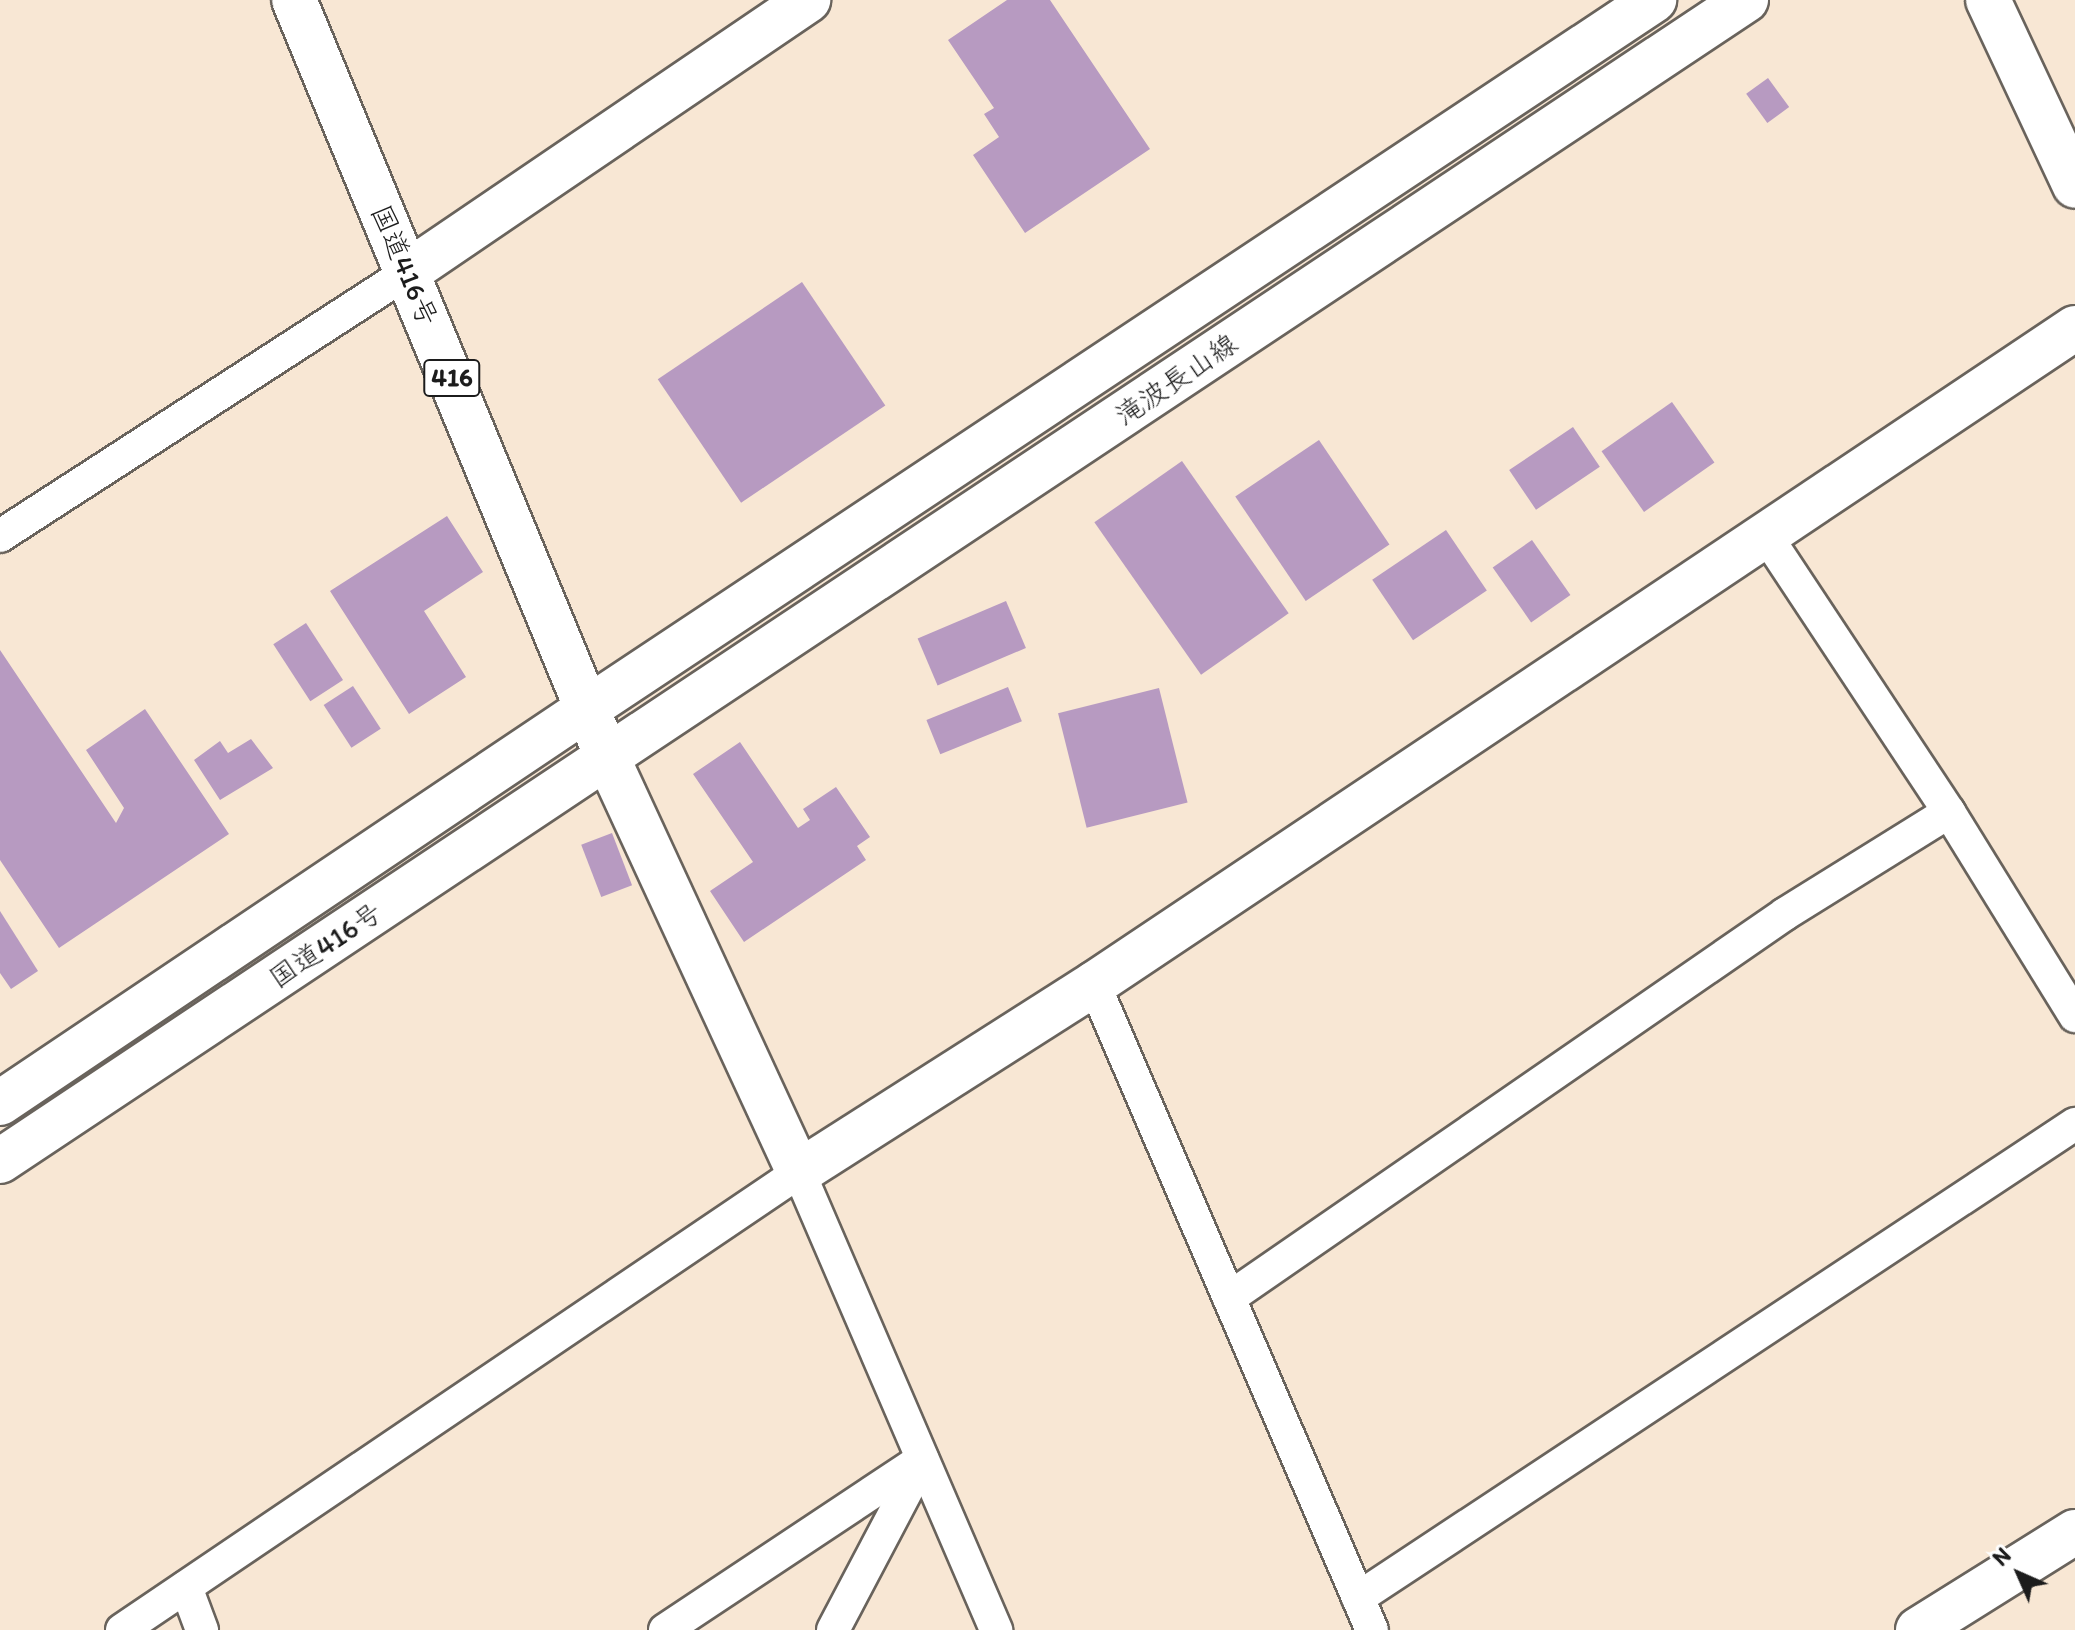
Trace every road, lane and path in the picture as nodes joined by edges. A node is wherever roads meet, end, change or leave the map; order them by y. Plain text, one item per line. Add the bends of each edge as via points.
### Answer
1 (294, 0) edge
2 (808, 0) edge
3 (1654, 0) edge
4 (1746, 0) edge
5 (1988, 0) edge
6 (2075, 186) edge
7 (408, 272) junction
8 (2075, 328) edge
9 (0, 536) edge
10 (1767, 537) junction
11 (588, 708) junction
12 (607, 757) junction
13 (1949, 812) junction
14 (1094, 984) junction
15 (2075, 1016) edge
16 (0, 1103) edge
17 (2075, 1124) edge
18 (0, 1161) edge
19 (799, 1172) junction
20 (1229, 1298) junction
21 (922, 1459) junction
22 (2075, 1532) edge
23 (186, 1587) junction
24 (1358, 1598) junction
25 (122, 1630) edge
26 (202, 1630) edge
27 (665, 1630) edge
28 (833, 1630) edge
29 (996, 1630) edge
30 (1372, 1630) edge
31 (1918, 1630) edge

1 - 7 main road, 国道416号 / 416
2 - 7 main road
3 - 11 main road, 滝波長山線
4 - 12 main road, 滝波長山線
5 - 6 main road
7 - 9 street
7 - 11 main road, 国道416号 / 416
8 - 10 main road
10 - 13 street
10 - 14 main road
11 - 12 main road, 国道416号 / 416
11 - 16 main road, 国道416号
12 - 18 main road, 国道416号
12 - 19 main road
13 - 15 street
13 - 20 street via 1785,914
14 - 19 main road
14 - 20 street
17 - 24 street
19 - 21 street
19 - 23 street
20 - 24 street
21 - 27 street
21 - 28 street
21 - 29 street
22 - 31 main road
23 - 25 street
23 - 26 street
24 - 30 street

